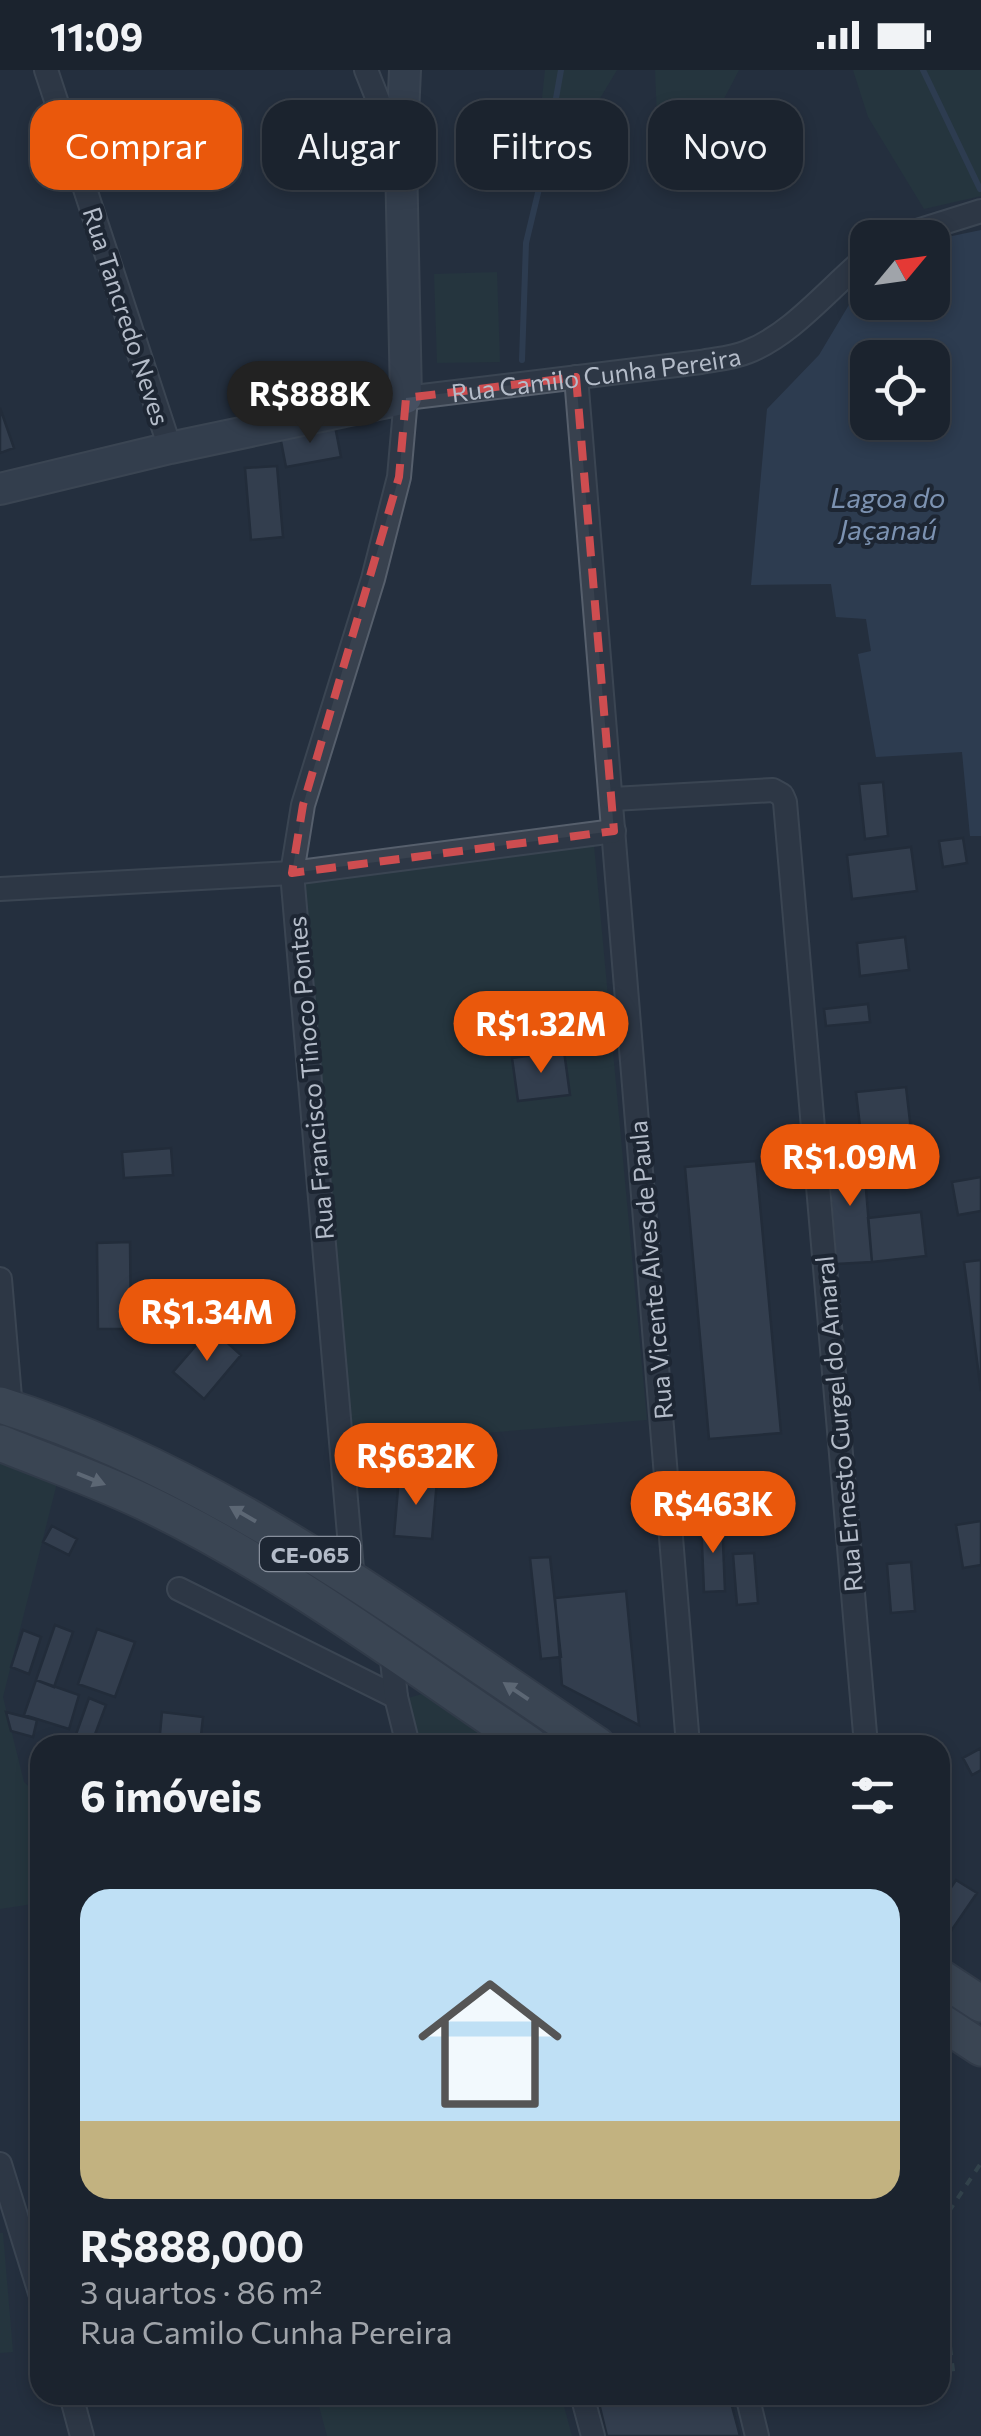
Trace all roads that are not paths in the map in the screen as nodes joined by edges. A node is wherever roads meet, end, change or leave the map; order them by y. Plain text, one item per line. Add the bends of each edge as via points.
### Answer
1 (46, 70) edge
2 (366, 70) edge
3 (405, 70) edge
4 (378, 100) edge
5 (404, 100) edge
6 (402, 190) edge
7 (981, 211) edge
8 (950, 221) edge
9 (850, 271) edge
10 (576, 377) junction
11 (406, 398) junction
12 (170, 448) junction
13 (0, 489) edge
14 (613, 800) junction
15 (614, 831) junction
16 (292, 873) junction
17 (0, 889) edge
18 (0, 1279) edge
19 (6, 1407) edge
20 (0, 1443) edge
21 (352, 1581) junction
22 (178, 1589) dead end
23 (391, 1651) junction
24 (396, 1697) junction
25 (406, 1735) edge
26 (515, 1735) edge
27 (582, 1735) edge
28 (687, 1735) edge
29 (865, 1735) edge
30 (950, 1984) edge
31 (981, 2004) edge
32 (950, 2028) edge
33 (981, 2048) edge
34 (0, 2164) edge
35 (30, 2262) edge
36 (74, 2405) edge
37 (585, 2405) edge
38 (749, 2405) edge
39 (82, 2436) edge
40 (593, 2436) edge
41 (758, 2436) edge

1 - 12 street, Rua Tancredo Neves
2 - 4 street
3 - 5 street
6 - 11 street
7 - 8 street
9 - 10 street, Rua Camilo Cunha Pereira via 796,322 744,354
10 - 11 street, Rua Camilo Cunha Pereira
10 - 14 street, Rua Vicente Alves de Paula
11 - 12 street, Rua Camilo Cunha Pereira
11 - 16 street, Rua Francisco Tinoco Pontes via 399,477 304,804
12 - 13 street, Rua Camilo Cunha Pereira
14 - 15 street, Rua Vicente Alves de Paula
14 - 29 street, Rua Ernesto Gurgel do Amaral via 773,790 786,802
15 - 16 street
15 - 28 street, Rua Vicente Alves de Paula
16 - 17 street
16 - 21 street, Rua Francisco Tinoco Pontes
18 - 19 street
21 -> 19 main road, CE-065 via 208,1494
20 -> 23 main road, CE-065 via 205,1534
27 -> 21 main road, CE-065
22 - 24 street
23 - 24 street
23 - 26 main road, CE-065
24 - 25 street
30 - 31 main road
32 - 33 main road
34 - 35 street
36 - 39 street
37 - 40 street
38 - 41 street

